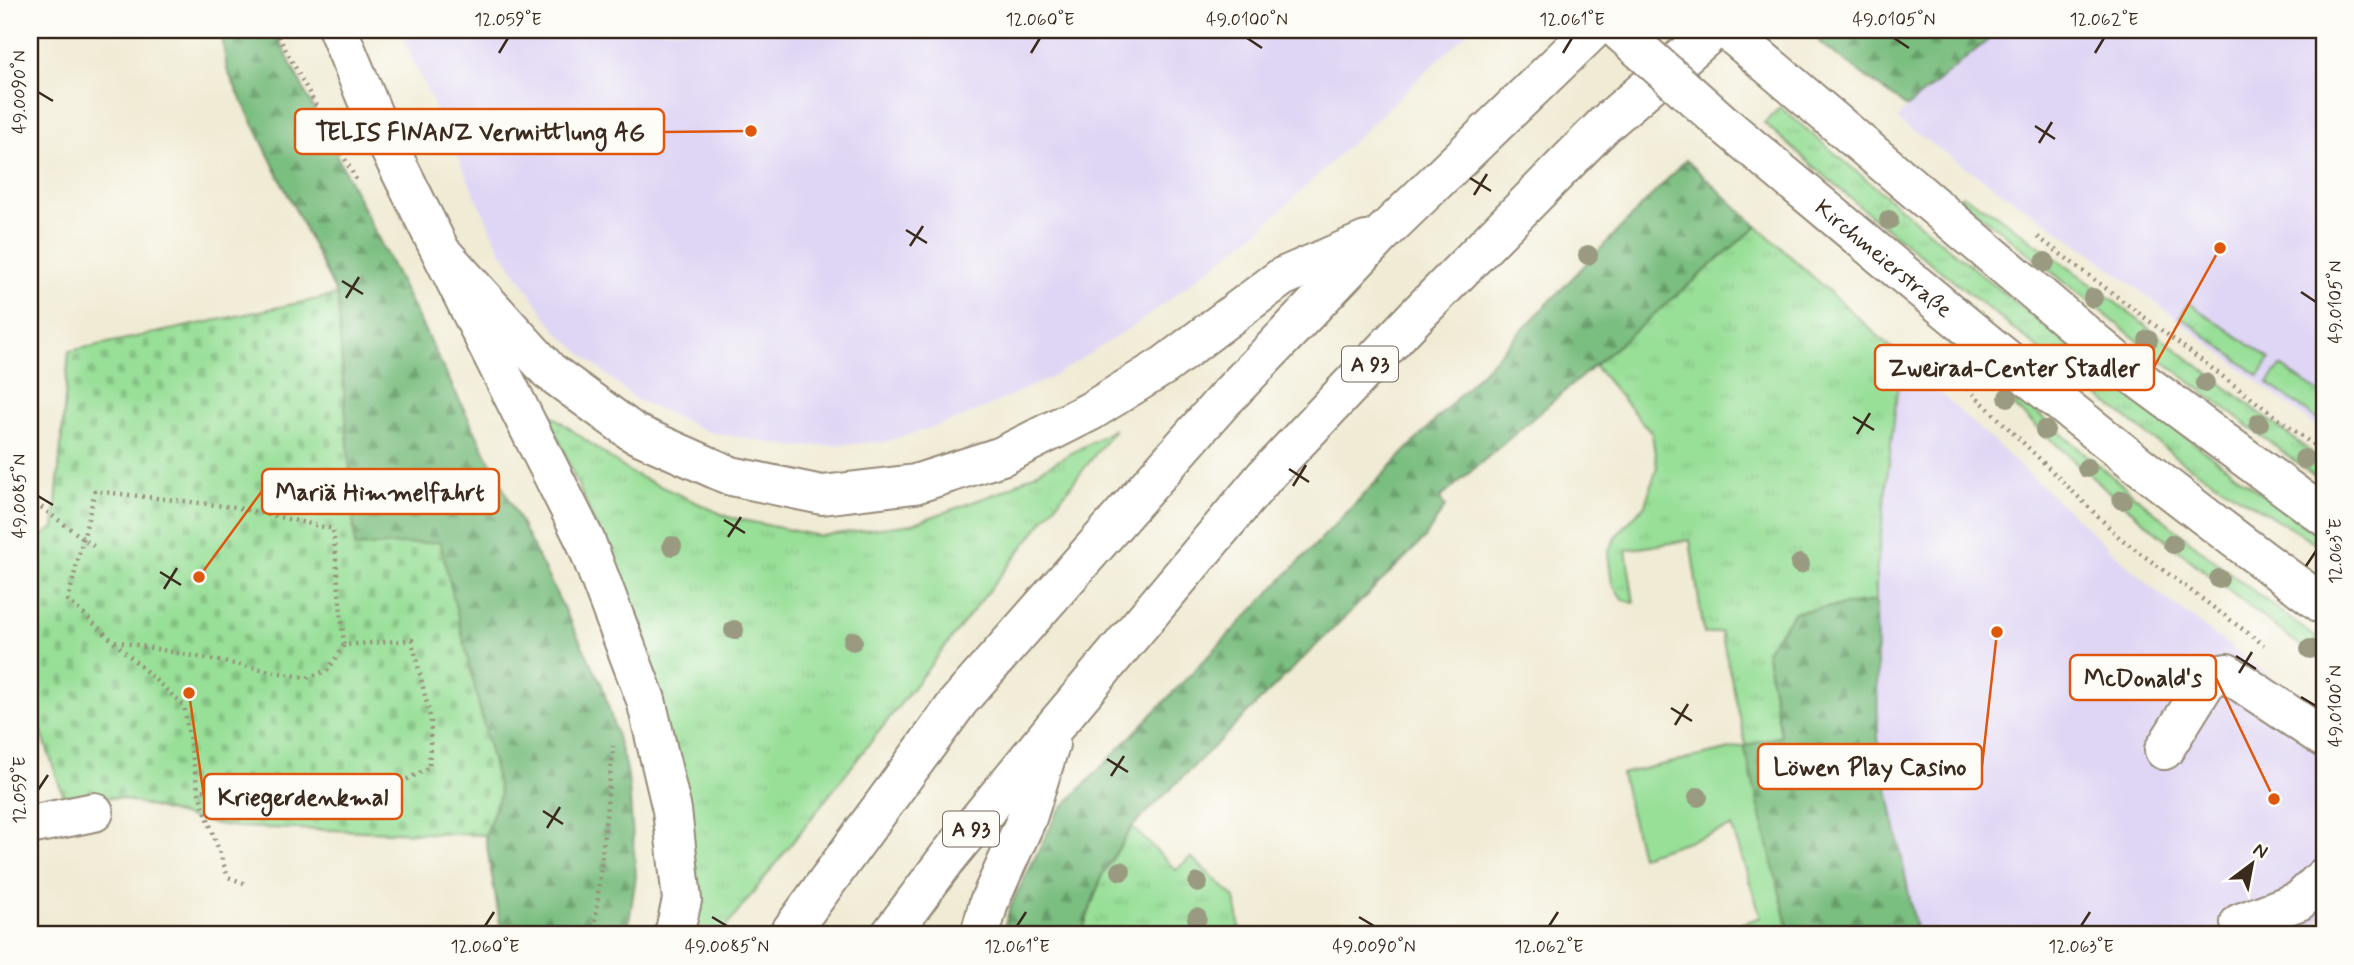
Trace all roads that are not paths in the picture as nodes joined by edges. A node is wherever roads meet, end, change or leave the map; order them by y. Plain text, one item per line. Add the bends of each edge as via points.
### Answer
1 (338, 30) edge
2 (1593, 30) edge
3 (1618, 30) edge
4 (1714, 30) edge
5 (1727, 30) edge
6 (1381, 235) junction
7 (445, 256) junction
8 (2324, 516) edge
9 (2324, 605) edge
10 (1055, 726) junction
11 (2324, 738) edge
12 (2164, 750) dead end
13 (94, 812) dead end
14 (30, 825) edge
15 (2324, 877) edge
16 (2240, 923) dead end
17 (674, 935) edge
18 (788, 935) edge
19 (890, 935) edge
20 (980, 935) edge

1 - 7 main road via 377,124
2 - 6 main road
3 - 9 main road, Kirchmeierstraße, bridge via 2015,369
4 - 10 main road, A 93 via 1605,124 1386,348 1265,476
5 - 8 main road via 2132,374
6 - 7 main road via 1282,277 1165,365 1091,411 1002,456 915,484 822,495 731,476 634,433 549,372
6 - 18 main road via 1222,402 959,701
7 - 17 main road via 586,542 646,700 672,810 682,900
10 - 19 main road, A 93
10 - 20 main road via 1027,818 989,902
11 - 12 main road via 2227,673 2210,676
13 - 14 main road
15 - 16 main road via 2299,901

